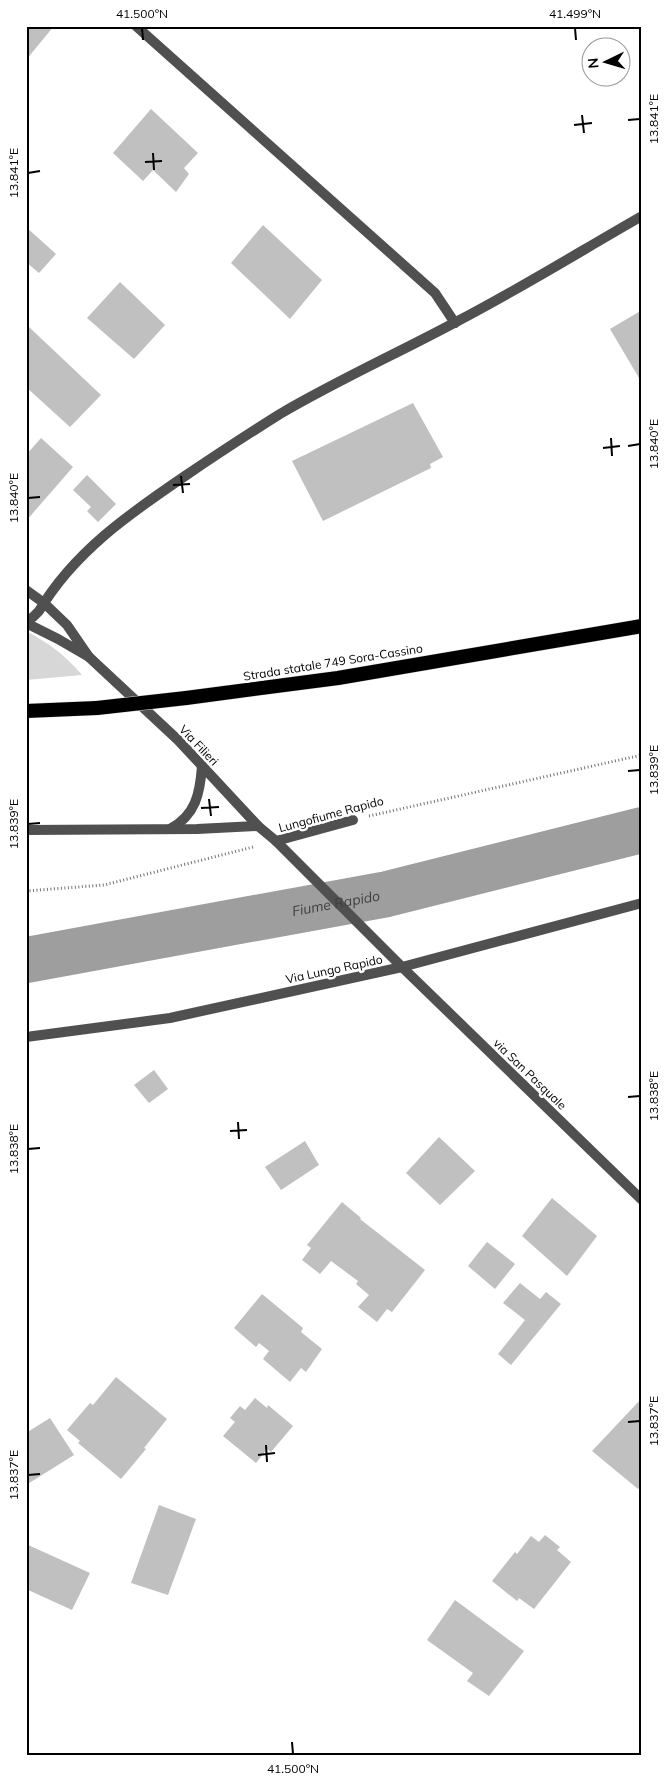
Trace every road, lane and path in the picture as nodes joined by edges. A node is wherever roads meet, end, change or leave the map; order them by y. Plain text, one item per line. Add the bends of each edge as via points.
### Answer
1 (136, 26) edge
2 (642, 216) edge
3 (455, 323) junction
4 (26, 590) edge
5 (44, 603) junction
6 (26, 622) edge
7 (642, 626) edge
8 (89, 657) junction
9 (26, 711) edge
10 (642, 755) edge
11 (202, 766) junction
12 (353, 820) joint
13 (258, 826) junction
14 (26, 830) edge
15 (170, 830) junction
16 (276, 841) junction
17 (26, 891) edge
18 (642, 903) edge
19 (389, 953) joint
20 (402, 967) junction
21 (26, 1037) edge
22 (642, 1200) edge

1 - 3 street via 435,293
2 - 3 street
3 - 5 street via 280,414 140,507 97,541 69,569
4 - 5 street, Via Filieri
5 - 6 street
5 - 8 street, Via Filieri via 67,625
6 - 8 street, Via Filieri
7 - 9 highway, Strada statale 749 Sora-Cassino, bridge via 338,678 97,708
8 - 11 street, Via Filieri
10 - 12 path, Lungofiume Rapido
11 - 13 street, Via Filieri
11 - 15 street via 195,804 183,822
12 - 16 street, Lungofiume Rapido
13 - 15 street
13 - 16 street, Via Filieri
14 - 15 street
16 - 17 path, Lungofiume Rapido via 104,885
16 - 19 street, Via Filieri
18 - 20 street, Via Lungo Rapido
19 - 20 street, via San Pasquale
20 - 21 street, Via Lungo Rapido via 170,1018
20 - 22 street, via San Pasquale

